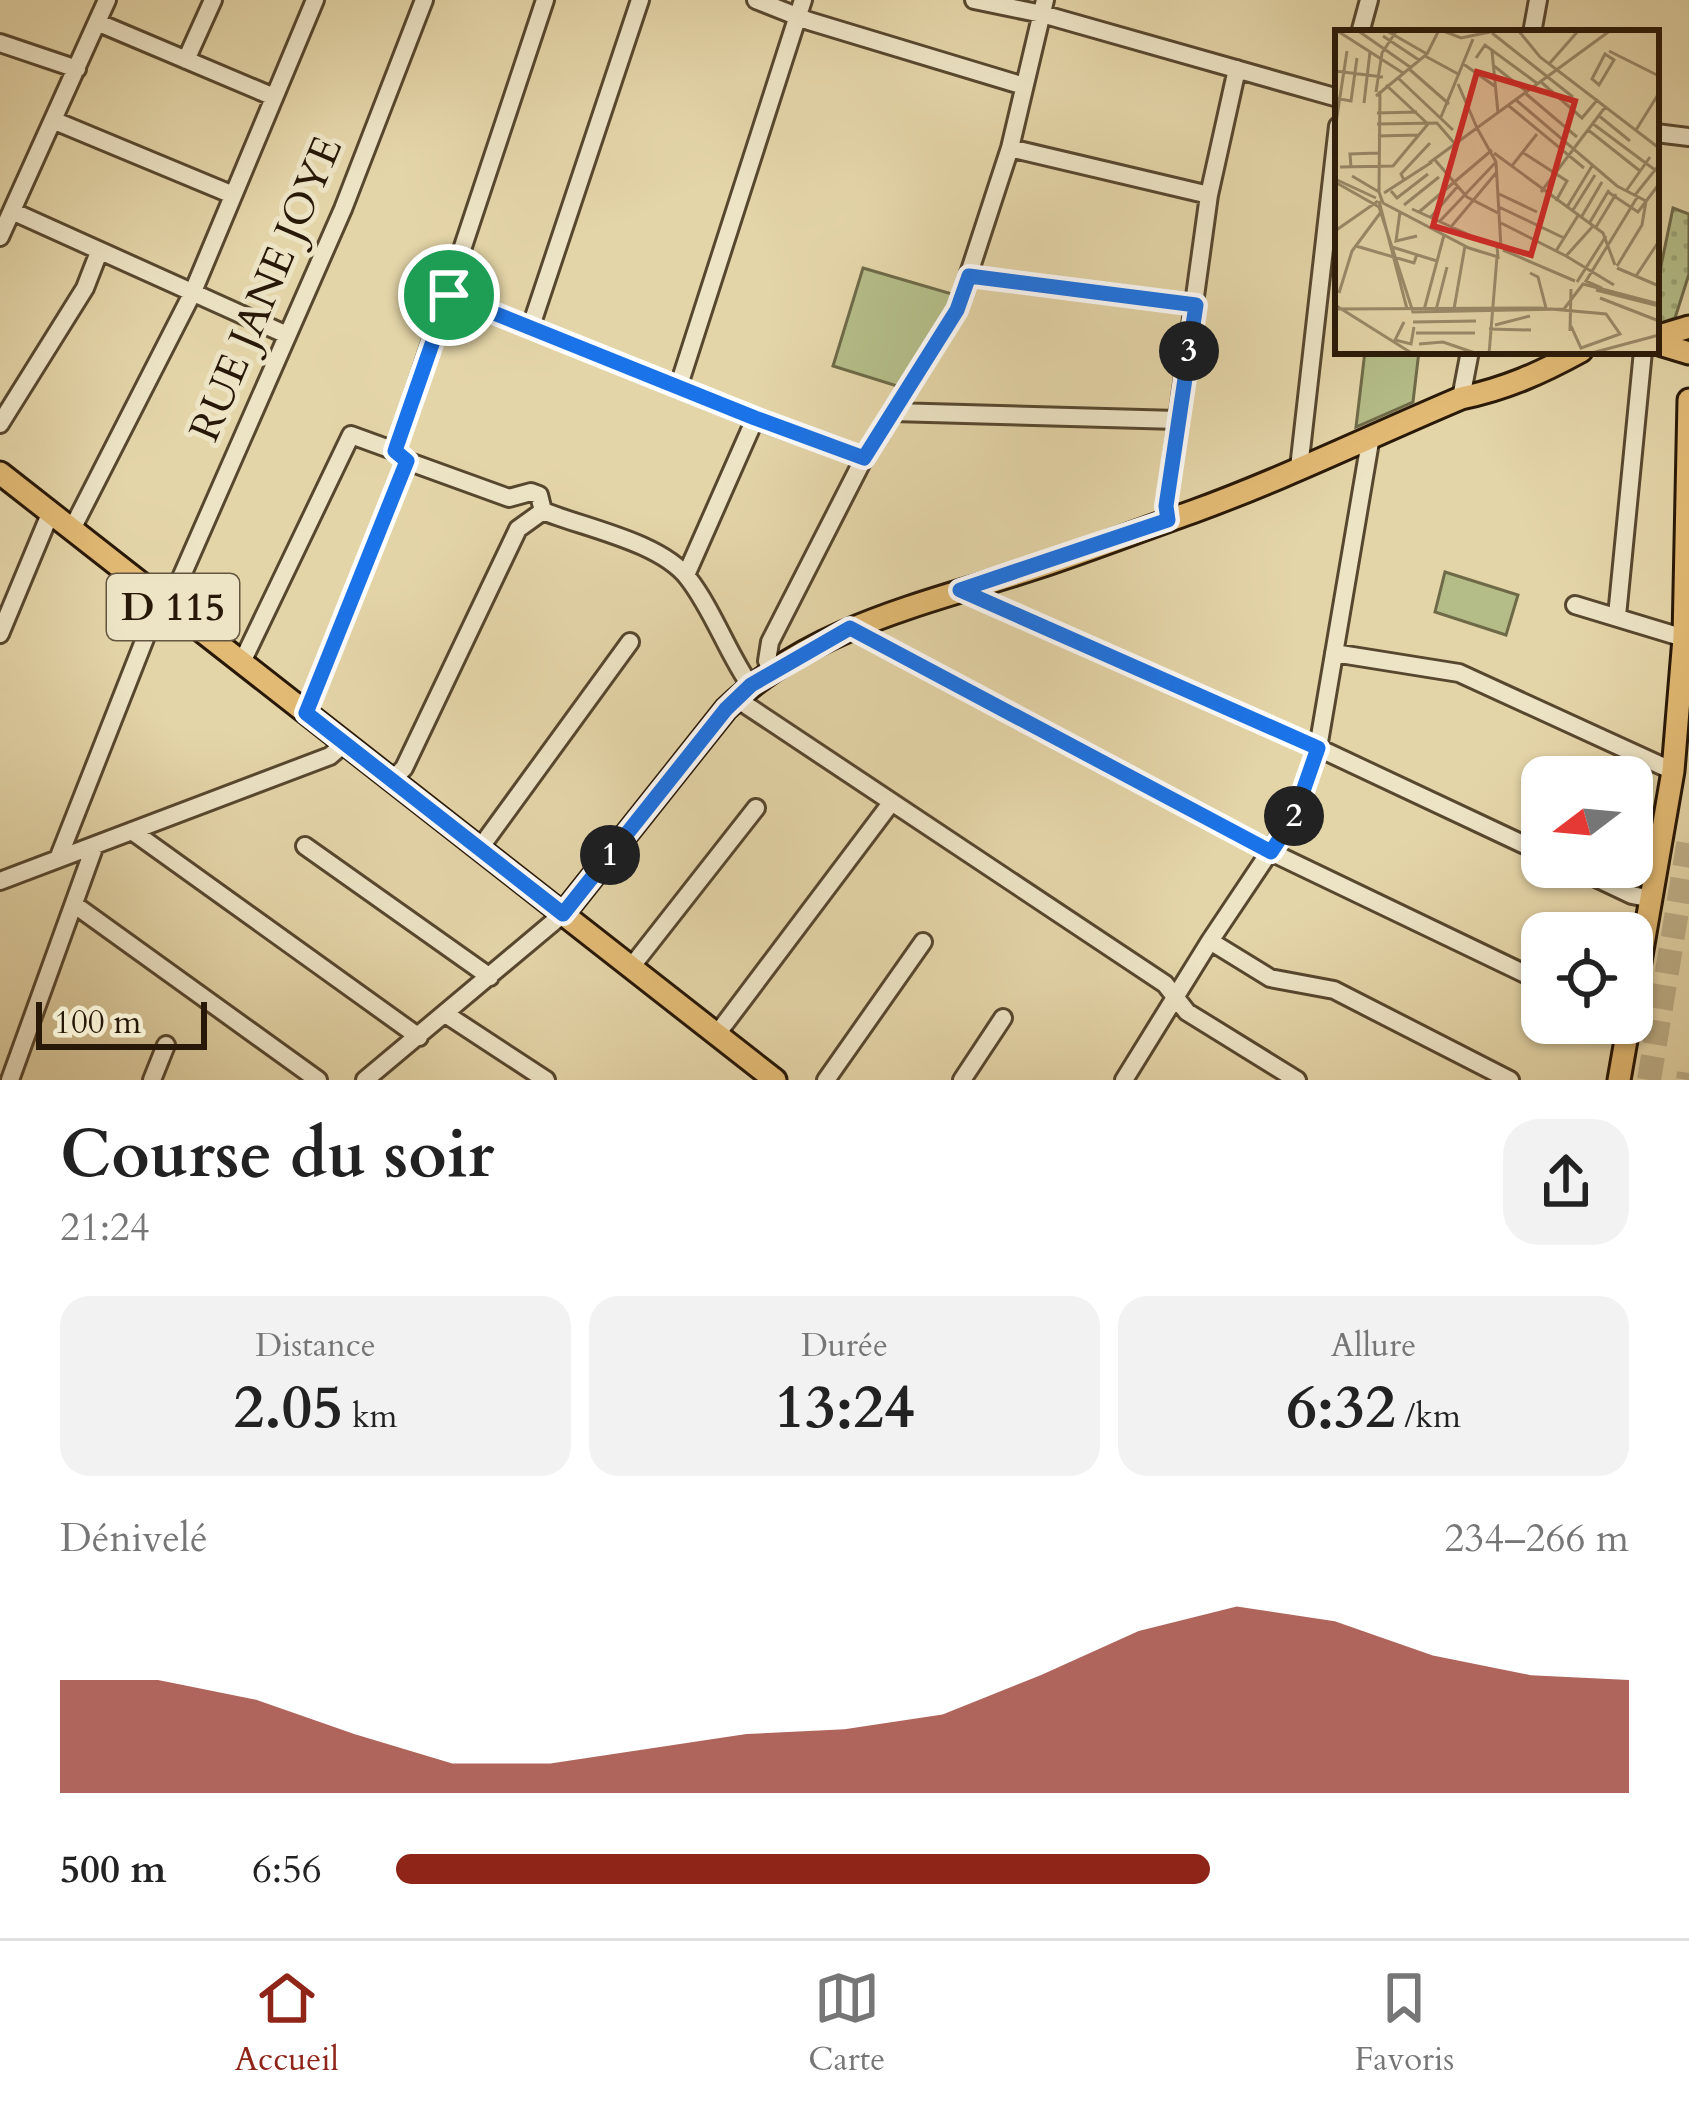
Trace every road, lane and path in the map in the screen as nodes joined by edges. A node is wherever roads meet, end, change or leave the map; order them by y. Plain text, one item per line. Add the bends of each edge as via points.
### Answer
1 (107, 0) edge
2 (213, 0) edge
3 (316, 0) edge
4 (424, 0) edge
5 (544, 0) edge
6 (640, 0) edge
7 (756, 0) edge
8 (974, 0) edge
9 (1369, 0) edge
10 (1538, 0) edge
11 (1043, 7) edge
12 (801, 8) edge
13 (99, 23) junction
14 (1361, 30) edge
15 (1533, 30) edge
16 (0, 43) edge
17 (186, 60) junction
18 (77, 69) junction
19 (1237, 69) junction
20 (1024, 86) junction
21 (274, 97) junction
22 (1335, 97) edge
23 (55, 121) junction
24 (1659, 133) edge
25 (1689, 137) edge
26 (1010, 148) junction
27 (1335, 152) edge
28 (233, 195) junction
29 (1209, 195) junction
30 (14, 212) junction
31 (0, 237) edge
32 (99, 252) junction
33 (969, 276) junction
34 (192, 294) junction
35 (449, 295) junction
36 (1196, 305) junction
37 (531, 326) junction
38 (1689, 328) edge
39 (286, 335) junction
40 (1659, 339) edge
41 (1659, 341) edge
42 (1689, 352) edge
43 (1469, 354) edge
44 (1574, 354) edge
45 (1643, 354) edge
46 (678, 388) junction
47 (1461, 398) junction
48 (1689, 400) edge
49 (892, 412) junction
50 (755, 418) junction
51 (1178, 420) junction
52 (0, 424) edge
53 (1371, 436) junction
54 (401, 456) junction
55 (864, 458) junction
56 (1299, 468) junction
57 (0, 473) edge
58 (543, 511) junction
59 (50, 514) junction
60 (1168, 520) junction
61 (72, 529) junction
62 (686, 575) junction
63 (960, 590) junction
64 (165, 601) junction
65 (1575, 605) dead end
66 (1617, 616) junction
67 (850, 628) junction
68 (0, 634) edge
69 (1684, 638) junction
70 (630, 642) dead end
71 (1334, 653) junction
72 (243, 661) junction
73 (736, 664) junction
74 (770, 667) junction
75 (744, 692) junction
76 (306, 713) junction
77 (345, 743) junction
78 (1318, 748) junction
79 (1673, 771) junction
80 (392, 780) junction
81 (891, 802) junction
82 (756, 808) dead end
83 (132, 831) junction
84 (1521, 843) edge
85 (95, 844) junction
86 (305, 846) dead end
87 (480, 848) junction
88 (1271, 852) junction
89 (58, 859) junction
90 (0, 881) edge
91 (1617, 888) edge
92 (1652, 898) junction
93 (75, 905) junction
94 (1649, 912) edge
95 (563, 914) junction
96 (1210, 941) junction
97 (923, 942) dead end
98 (632, 966) junction
99 (1521, 972) edge
100 (490, 977) junction
101 (1175, 998) junction
102 (447, 1015) junction
103 (1003, 1018) dead end
104 (717, 1034) junction
105 (419, 1037) junction
106 (1625, 1044) edge
107 (166, 1045) dead end
108 (10, 1080) edge
109 (153, 1080) edge
110 (318, 1080) edge
111 (365, 1080) edge
112 (547, 1080) edge
113 (775, 1080) edge
114 (826, 1080) edge
115 (962, 1080) edge
116 (1124, 1080) edge
117 (1298, 1080) edge
118 (1510, 1080) edge
119 (1619, 1080) edge

1 - 13 street
2 - 17 street
3 - 21 street
4 - 39 street, RUE JANE JOYE
5 - 35 street
6 - 37 street
7 - 12 street
8 - 11 street
9 - 14 street
10 - 15 street
11 - 19 street
11 - 20 street
12 - 20 street
12 - 46 street
13 - 17 street
13 - 18 street
16 - 18 street
17 - 21 street
18 - 23 street
19 - 22 street
19 - 29 street
20 - 26 street
21 - 28 street
23 - 28 street
23 - 30 street
24 - 25 street
26 - 29 street
26 - 33 street
27 - 56 street
28 - 34 street
29 - 36 street
30 - 31 street
30 - 32 street
32 - 34 street
32 - 52 street
33 - 36 street
33 - 49 street via 957,310
34 - 39 street
34 - 61 street
35 - 37 street
35 - 54 street
36 - 51 street
37 - 46 street
38 - 40 main road
39 - 64 street, RUE JANE JOYE
41 - 42 main road
43 - 47 street
44 - 47 main road via 1511,386
45 - 66 street
46 - 50 street
47 - 53 main road
48 - 69 main road
49 - 51 street
49 - 55 street
50 - 55 street
50 - 62 street
51 - 60 street
53 - 56 main road
53 - 71 street
54 - 58 street via 508,498 538,495
54 - 72 street via 352,435
54 - 76 street
55 - 74 street via 770,642
56 - 60 main road
57 - 59 main road, D 115
58 - 62 street via 644,547
58 - 80 street via 518,529
59 - 61 main road, D 115
59 - 68 street
60 - 63 main road
61 - 64 main road, D 115
62 - 73 street
63 - 67 main road
63 - 78 street
64 - 72 main road, D 115
64 - 89 street, RUE JANE JOYE
65 - 66 street
66 - 69 street
67 - 74 main road
67 - 88 street
69 - 79 main road
70 - 87 street
71 - 78 street
71 - 79 street via 1459,673
72 - 76 main road, D 115
73 - 74 street
73 - 75 street
74 - 75 main road
75 - 81 street
75 - 95 main road
76 - 77 main road, D 115
77 - 80 main road, D 115
77 - 83 street via 330,756
78 - 84 street
78 - 88 street via 1294,817
79 - 92 main road
80 - 87 main road, D 115
81 - 101 street
81 - 104 street
82 - 98 street
83 - 85 street
83 - 105 street
85 - 89 street
85 - 93 street
86 - 100 street
87 - 95 main road, D 115
88 - 96 street
88 - 99 street
89 - 90 street
91 - 92 street
92 - 94 main road
93 - 108 street
93 - 110 street
95 - 98 main road, D 115
95 - 100 street
96 - 101 street
96 - 118 street via 1270,978 1334,990
97 - 114 street
98 - 104 main road, D 115
100 - 102 street
101 - 116 street
101 - 117 street
102 - 105 street
102 - 112 street
103 - 115 street
104 - 113 main road, D 115
105 - 111 street
106 - 119 main road
107 - 109 street

